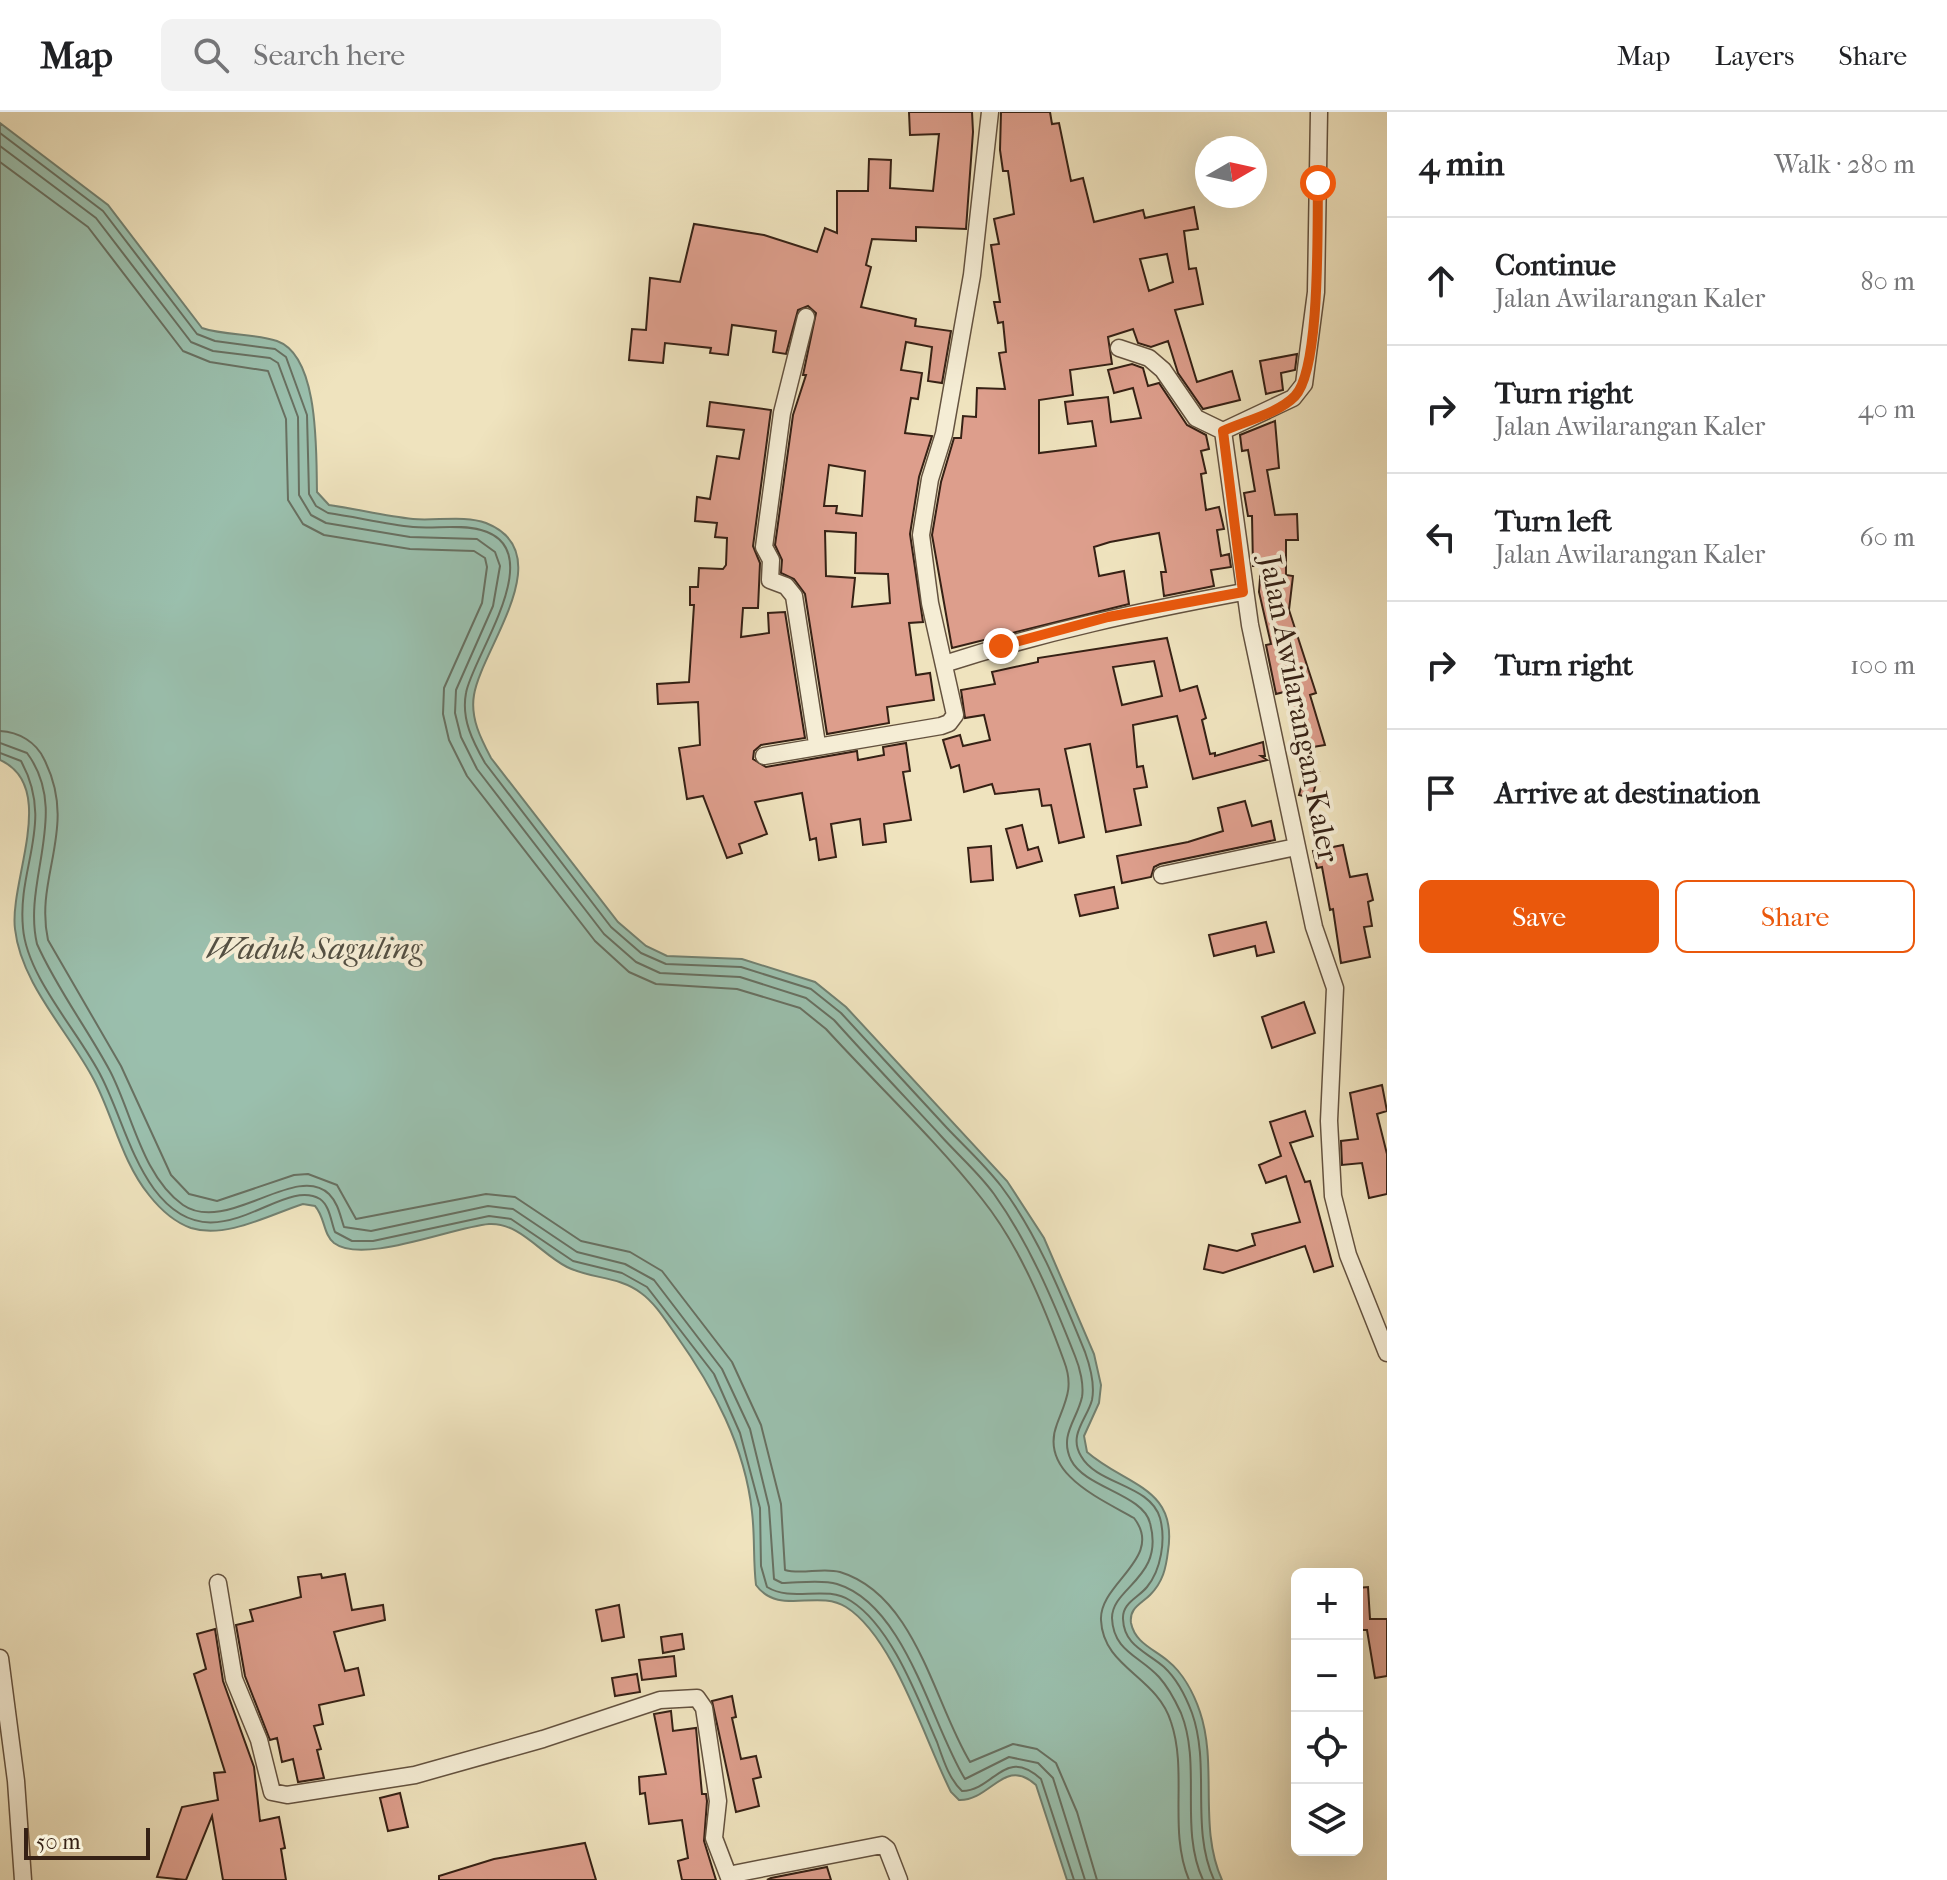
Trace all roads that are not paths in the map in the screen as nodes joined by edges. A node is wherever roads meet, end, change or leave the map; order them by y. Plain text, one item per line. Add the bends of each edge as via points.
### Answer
1 (990, 112) edge
2 (1319, 112) edge
3 (806, 317) dead end
4 (1119, 348) dead end
5 (1223, 431) junction
6 (1243, 592) junction
7 (944, 664) junction
8 (817, 744) junction
9 (764, 756) dead end
10 (1296, 847) junction
11 (1162, 875) dead end
12 (1387, 1353) edge
13 (218, 1583) dead end
14 (0, 1658) edge
15 (729, 1877) edge
16 (23, 1880) edge
17 (899, 1880) edge

1 - 7 street via 972,275 921,535
2 - 5 street via 1316,292 1304,384 1293,398
3 - 8 street via 782,413 764,547 771,560 770,580 794,596
4 - 5 street via 1149,358 1196,418
5 - 6 street, Jalan Awilarangan Kaler
6 - 7 street via 1036,634
6 - 10 street, Jalan Awilarangan Kaler
7 - 8 street via 955,704 949,723
8 - 9 street
10 - 11 street
10 - 12 street, Jalan Awilarangan Kaler via 1335,988 1329,1121 1333,1196 1348,1255
13 - 15 street via 234,1679 259,1740 272,1792 287,1795 415,1775 660,1700 697,1698 704,1708 718,1801 714,1838
14 - 16 street
15 - 17 street via 882,1845

